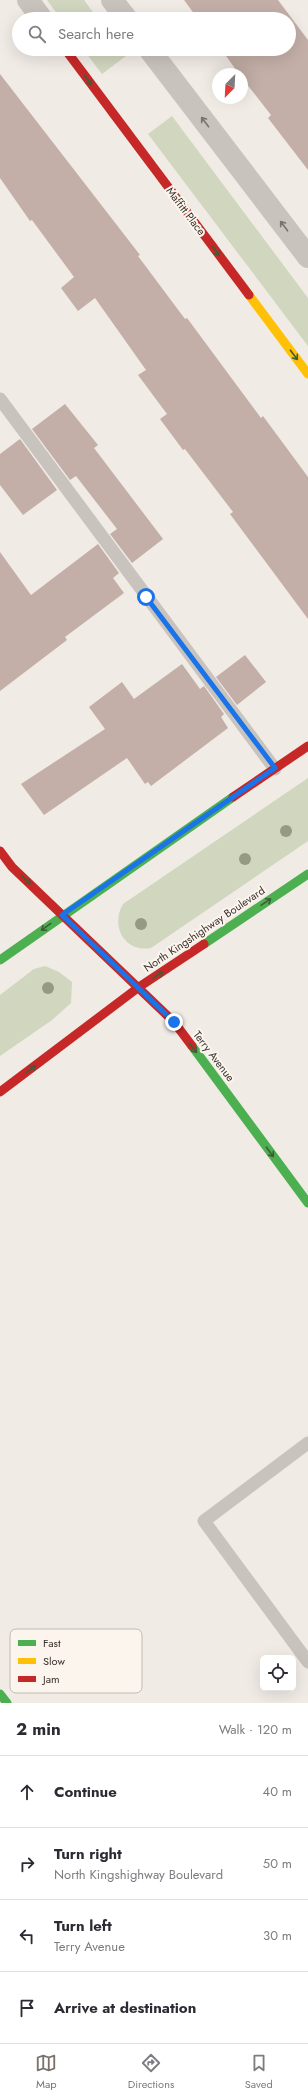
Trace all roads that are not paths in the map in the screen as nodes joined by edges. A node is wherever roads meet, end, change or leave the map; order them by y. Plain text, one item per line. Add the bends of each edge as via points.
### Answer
1 (28, 0) edge
2 (112, 0) edge
3 (37, 12) edge
4 (121, 12) edge
5 (70, 56) edge
6 (154, 56) edge
7 (308, 257) edge
8 (308, 374) edge
9 (0, 400) edge
10 (308, 746) edge
11 (275, 768) junction
12 (0, 851) edge
13 (308, 874) edge
14 (62, 915) junction
15 (0, 960) edge
16 (139, 987) junction
17 (0, 1092) edge
18 (308, 1203) edge
19 (308, 1443) edge
20 (308, 1662) edge
21 (0, 1694) edge
22 (7, 1703) edge

1 - 3 street
2 - 4 street
5 -> 8 street, Maffitt Place
7 -> 6 street
9 - 11 lane
10 - 11 street
11 - 14 street
12 -> 14 street, Terry Avenue via 12,867
16 -> 13 street, North Kingshighway Boulevard
14 -> 15 street
14 - 16 street, Terry Avenue
17 -> 16 street, North Kingshighway Boulevard
16 -> 18 street, Terry Avenue via 174,1022
19 - 20 lane via 204,1521
21 - 22 street

